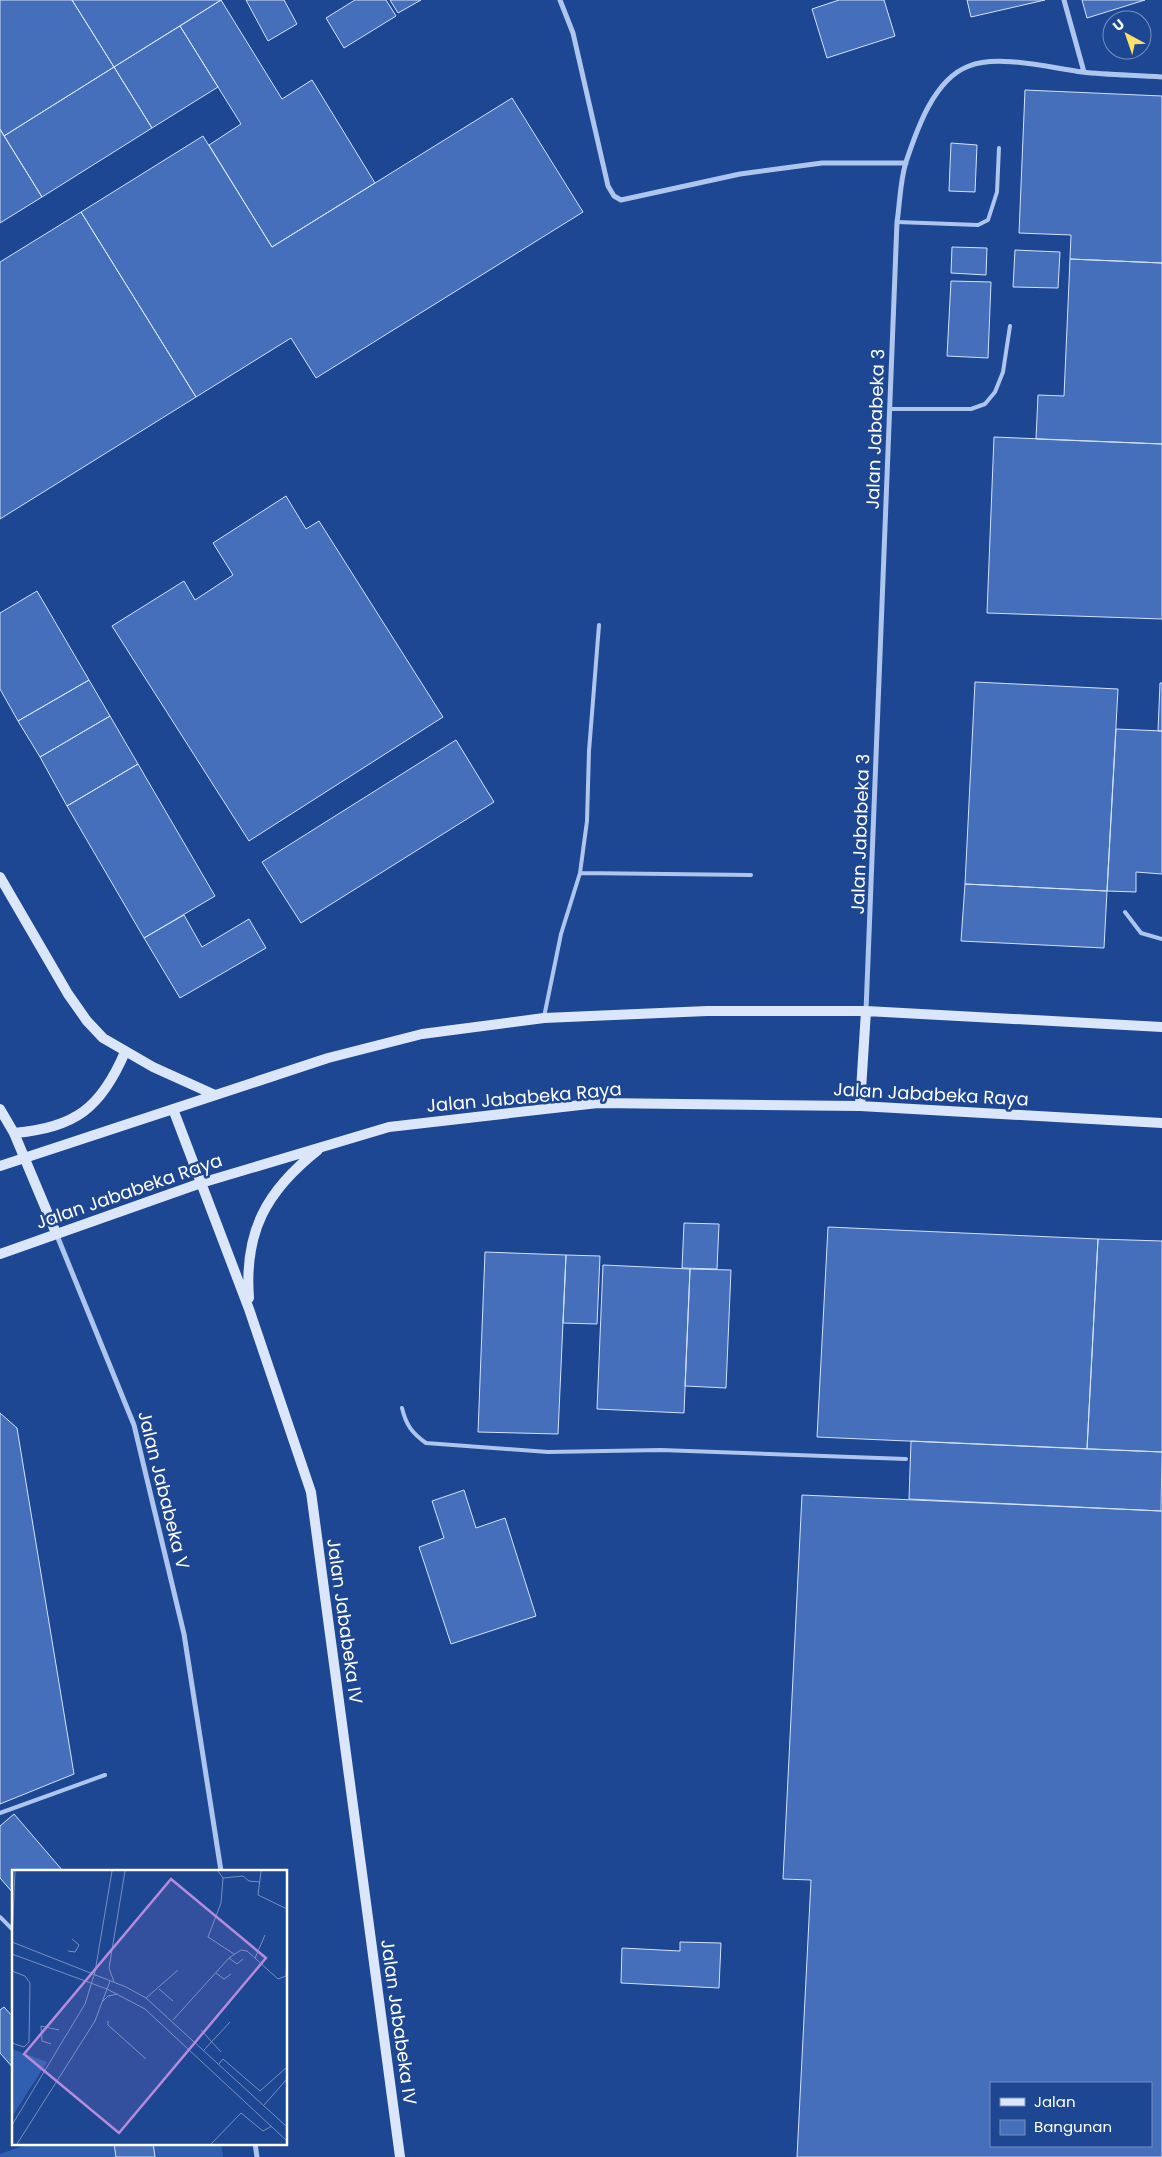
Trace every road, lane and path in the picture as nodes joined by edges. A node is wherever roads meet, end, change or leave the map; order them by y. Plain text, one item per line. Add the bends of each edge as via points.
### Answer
1 (560, 0) edge
2 (1064, 0) edge
3 (1084, 72) junction
4 (1162, 77) edge
5 (999, 148) dead end
6 (906, 163) junction
7 (897, 222) junction
8 (1010, 326) dead end
9 (890, 409) junction
10 (599, 624) dead end
11 (580, 874) junction
12 (751, 875) dead end
13 (0, 878) edge
14 (1125, 912) dead end
15 (1162, 939) edge
16 (866, 1012) junction
17 (544, 1018) junction
18 (1162, 1027) edge
19 (126, 1052) junction
20 (215, 1095) junction
21 (860, 1106) junction
22 (0, 1109) edge
23 (173, 1109) junction
24 (1162, 1123) edge
25 (14, 1133) junction
26 (323, 1146) junction
27 (24, 1158) junction
28 (0, 1166) edge
29 (202, 1183) junction
30 (56, 1233) junction
31 (0, 1254) edge
32 (249, 1310) junction
33 (402, 1408) dead end
34 (906, 1459) dead end
35 (105, 1775) dead end
36 (0, 1813) edge
37 (221, 1870) edge
38 (0, 1917) edge
39 (12, 1929) edge
40 (256, 2144) edge
41 (257, 2157) edge
42 (400, 2157) edge

1 - 6 street via 573,33 608,186 621,200 740,174 822,163
2 - 3 street
3 - 4 street, Jalan Jababeka 3
3 - 6 street, Jalan Jababeka 3 via 1026,63 969,65 954,73 936,94
5 - 7 lane via 997,192 988,220 978,225
6 - 7 street, Jalan Jababeka 3
7 - 9 street, Jalan Jababeka 3
8 - 9 lane via 1003,372 995,392 985,404 971,408
9 - 16 street, Jalan Jababeka 3
10 - 11 lane via 587,821
11 - 12 lane
11 - 17 lane via 561,934
13 - 19 main road via 87,1021 103,1038
14 - 15 lane via 1141,933
16 - 17 main road via 707,1011
16 - 18 main road
16 - 21 main road
17 - 20 main road via 422,1034 328,1058
19 - 20 main road
19 - 25 main road via 114,1079 95,1103 72,1120 44,1130
20 - 23 main road
21 - 24 main road, Jalan Jababeka Raya
21 - 26 main road, Jalan Jababeka Raya via 598,1103 389,1127
22 - 25 main road, Jalan Jababeka V
23 - 27 main road
23 - 29 main road, Jalan Jababeka IV
25 - 27 main road, Jalan Jababeka V
26 - 29 main road, Jalan Jababeka Raya
26 - 32 main road via 293,1170 269,1199 254,1234 246,1271
27 - 28 main road
27 - 30 main road, Jalan Jababeka V
29 - 30 main road, Jalan Jababeka Raya
29 - 32 main road, Jalan Jababeka IV
30 - 31 main road, Jalan Jababeka Raya
30 - 37 street, Jalan Jababeka V via 134,1425 184,1634
32 - 42 main road, Jalan Jababeka IV via 311,1492
33 - 34 lane via 412,1434 426,1443 548,1452 661,1450
35 - 36 lane
38 - 39 lane
40 - 41 street

